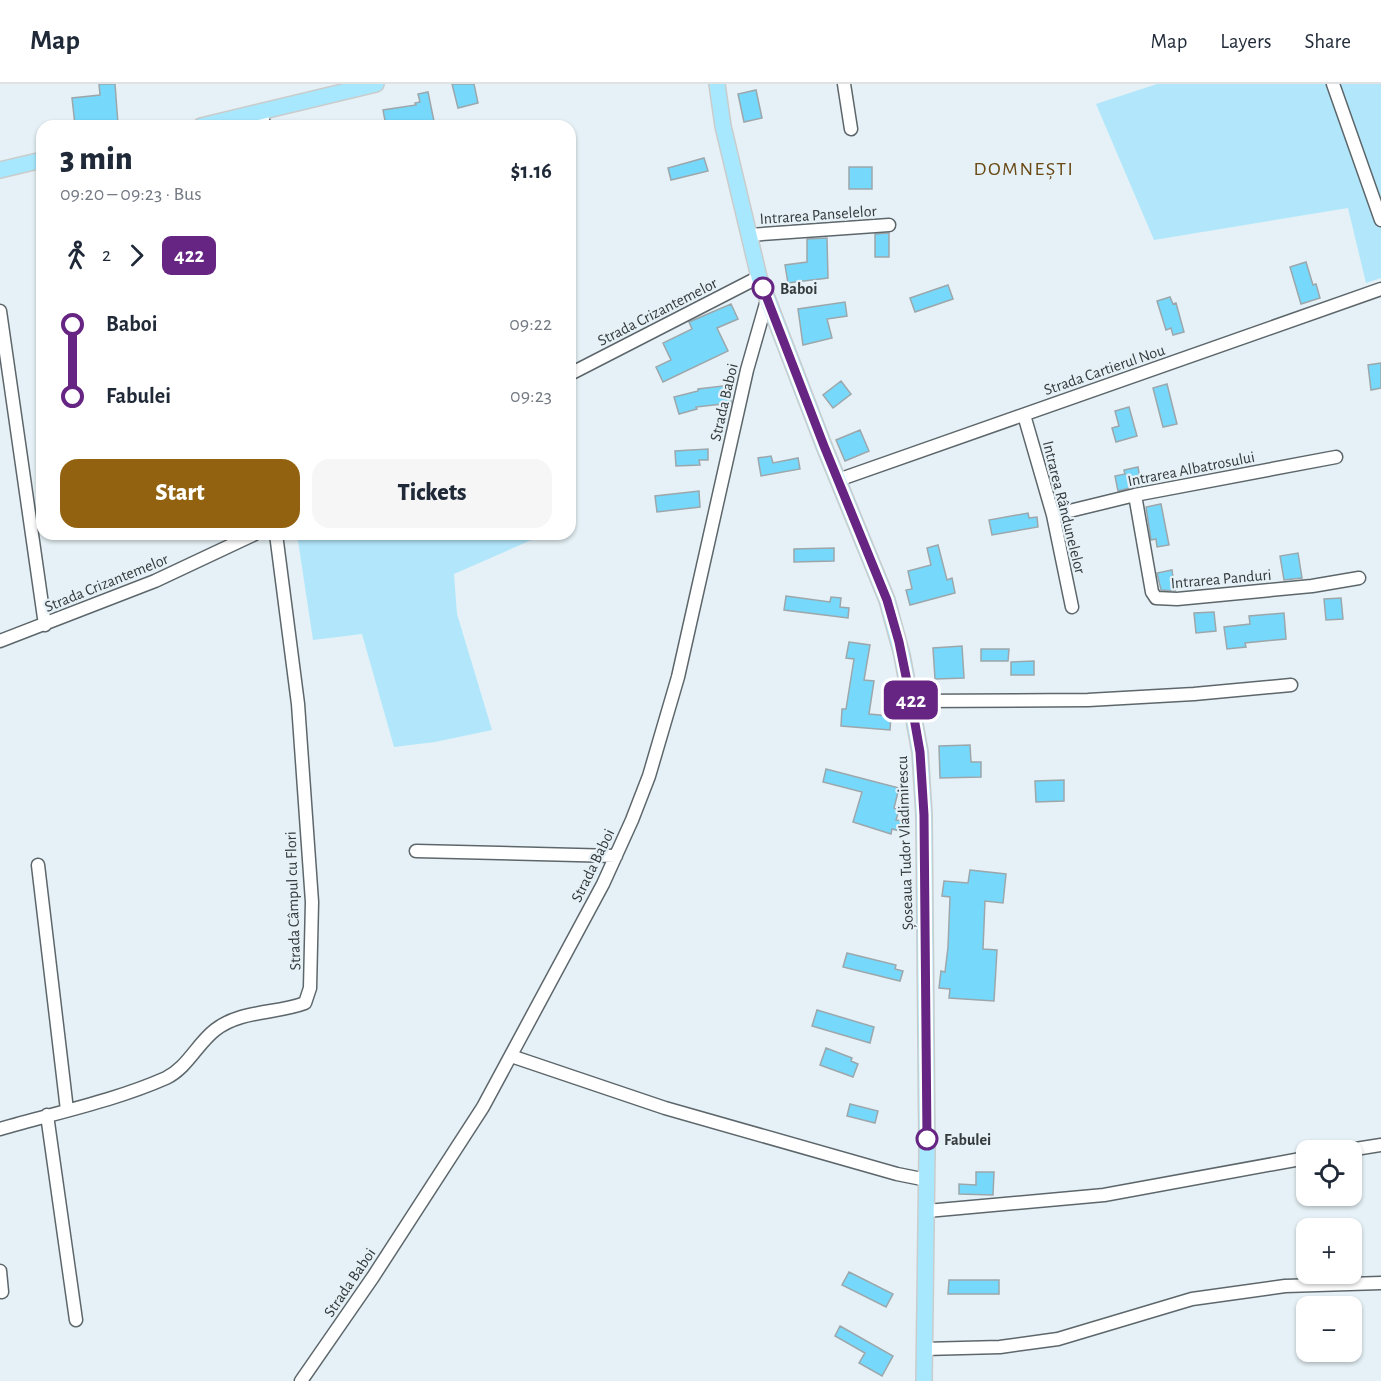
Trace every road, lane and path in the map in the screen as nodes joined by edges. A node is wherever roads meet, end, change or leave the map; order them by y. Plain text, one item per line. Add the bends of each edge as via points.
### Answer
1 (376, 84) edge
2 (717, 84) edge
3 (844, 84) edge
4 (1333, 84) edge
5 (263, 119) edge
6 (851, 129) dead end
7 (36, 161) edge
8 (0, 170) edge
9 (1381, 220) edge
10 (889, 225) dead end
11 (749, 235) junction
12 (759, 277) junction
13 (1381, 289) edge
14 (767, 300) junction
15 (0, 311) edge
16 (576, 371) edge
17 (1024, 415) junction
18 (1336, 457) dead end
19 (838, 480) junction
20 (1135, 495) junction
21 (1053, 515) junction
22 (242, 540) edge
23 (277, 540) edge
24 (1359, 578) dead end
25 (1072, 607) dead end
26 (45, 625) junction
27 (0, 641) edge
28 (1291, 685) dead end
29 (911, 701) junction
30 (416, 851) dead end
31 (616, 856) junction
32 (38, 865) dead end
33 (512, 1056) junction
34 (67, 1110) junction
35 (47, 1115) junction
36 (0, 1129) edge
37 (1381, 1145) edge
38 (1362, 1148) edge
39 (1296, 1160) edge
40 (927, 1180) junction
41 (927, 1210) junction
42 (0, 1272) edge
43 (1381, 1283) edge
44 (2, 1292) dead end
45 (76, 1320) dead end
46 (924, 1349) junction
47 (301, 1381) edge
48 (924, 1381) edge

1 - 5 main road
2 - 11 main road, Șoseaua Tudor Vladimirescu
3 - 6 street
4 - 9 street
7 - 8 main road
10 - 11 street, Intrarea Panselelor
11 - 12 main road, Șoseaua Tudor Vladimirescu
12 - 14 main road, Șoseaua Tudor Vladimirescu
12 - 16 street, Strada Crizantemelor
13 - 17 street, Strada Cartierul Nou
14 - 19 main road, Șoseaua Tudor Vladimirescu
14 - 31 street, Strada Baboi via 747,370 665,724 649,776
15 - 26 street
17 - 19 street, Strada Cartierul Nou
17 - 21 street, Intrarea Rândunelelor
18 - 20 street, Intrarea Albatrosului
19 - 29 main road, Șoseaua Tudor Vladimirescu via 887,600
20 - 21 street, Intrarea Albatrosului
20 - 24 street, Intrarea Panduri via 1156,598 1177,600
21 - 25 street, Intrarea Rândunelelor
22 - 26 street, Strada Crizantemelor via 155,581
23 - 34 street, Strada Câmpul cu Flori via 298,704 312,902 310,988 305,1003 234,1019 214,1030 168,1077
26 - 27 street, Strada Crizantemelor
28 - 29 street via 1088,700
29 - 40 main road, Șoseaua Tudor Vladimirescu via 920,752 924,815
30 - 31 street
31 - 33 street, Strada Baboi
32 - 34 street
33 - 40 street via 665,1108
33 - 47 street, Strada Baboi via 459,1147
34 - 35 street, Strada Câmpul cu Flori
35 - 36 street, Strada Câmpul cu Flori
35 - 45 street
37 - 38 street
39 - 41 street via 1104,1195
40 - 41 main road, Șoseaua Tudor Vladimirescu
41 - 46 main road, Șoseaua Tudor Vladimirescu
42 - 44 street
43 - 46 street via 1286,1286 1192,1299 1058,1339 1000,1347
46 - 48 main road, Șoseaua Tudor Vladimirescu

